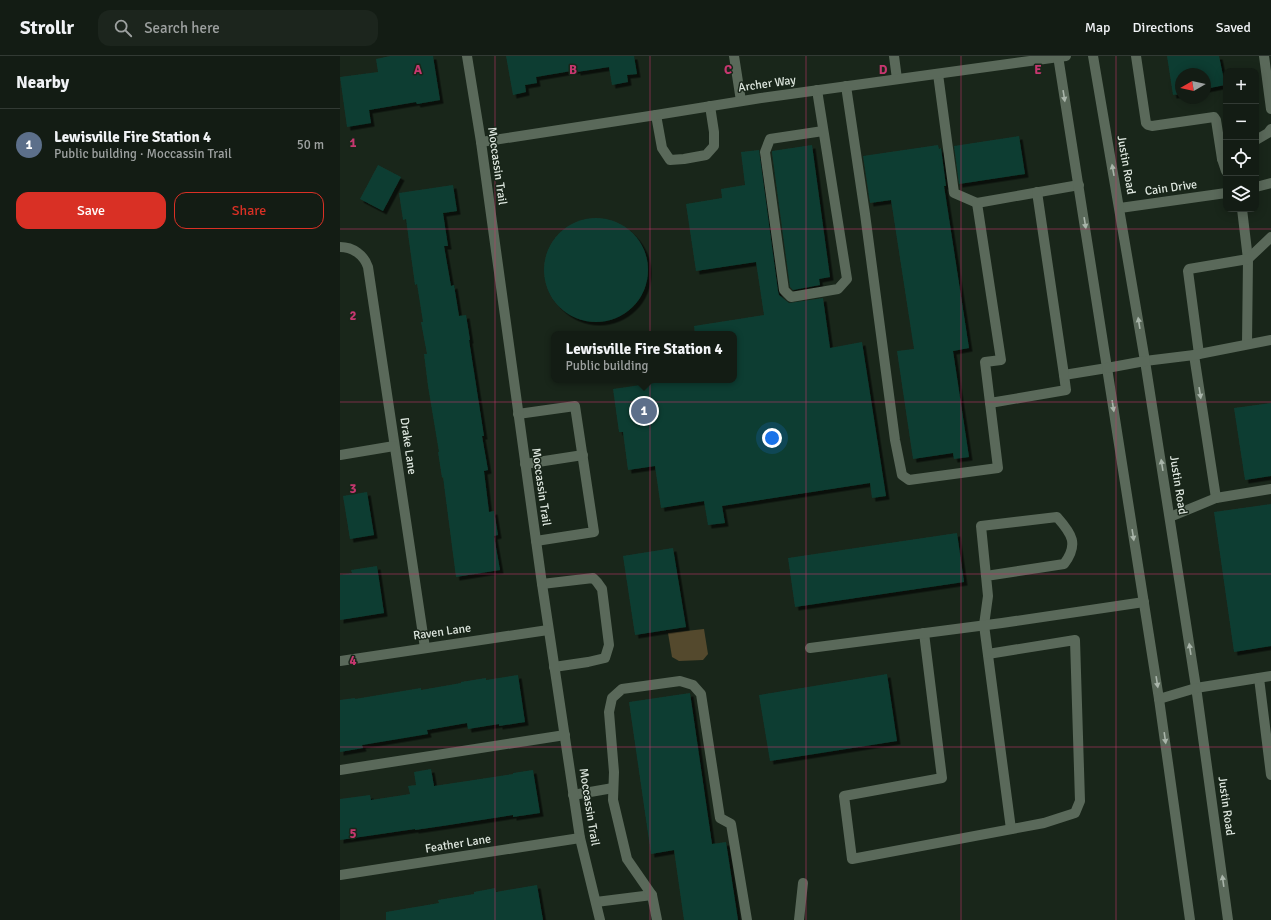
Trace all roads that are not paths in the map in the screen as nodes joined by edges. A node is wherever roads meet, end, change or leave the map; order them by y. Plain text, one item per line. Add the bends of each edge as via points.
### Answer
1 (467, 56) edge
2 (734, 56) edge
3 (894, 56) edge
4 (1061, 56) edge
5 (1093, 56) edge
6 (1136, 56) edge
7 (1264, 56) edge
8 (938, 74) junction
9 (897, 79) junction
10 (846, 86) junction
11 (817, 90) junction
12 (741, 101) junction
13 (710, 106) junction
14 (1271, 109) edge
15 (656, 115) junction
16 (1271, 129) edge
17 (823, 131) junction
18 (1259, 138) edge
19 (481, 142) junction
20 (1223, 153) edge
21 (1271, 183) edge
22 (1079, 185) junction
23 (1259, 186) edge
24 (1037, 192) junction
25 (1223, 193) edge
26 (978, 203) junction
27 (1120, 208) junction
28 (1242, 212) edge
29 (1271, 237) edge
30 (340, 247) edge
31 (1248, 259) junction
32 (1271, 340) edge
33 (1247, 344) junction
34 (1196, 354) junction
35 (1145, 361) junction
36 (1107, 368) junction
37 (1064, 375) junction
38 (990, 403) junction
39 (518, 414) junction
40 (394, 446) junction
41 (340, 454) edge
42 (583, 455) junction
43 (525, 464) junction
44 (1271, 488) edge
45 (1216, 498) junction
46 (1170, 517) junction
47 (536, 541) junction
48 (986, 576) junction
49 (542, 584) junction
50 (1144, 602) junction
51 (984, 626) junction
52 (548, 630) junction
53 (924, 633) junction
54 (425, 648) junction
55 (810, 648) dead end
56 (988, 654) junction
57 (340, 661) edge
58 (554, 667) junction
59 (1271, 676) edge
60 (1259, 678) junction
61 (1196, 688) junction
62 (1159, 699) junction
63 (564, 735) junction
64 (340, 770) edge
65 (1271, 775) edge
66 (613, 788) junction
67 (573, 795) junction
68 (1012, 829) junction
69 (580, 838) junction
70 (340, 875) edge
71 (803, 883) dead end
72 (652, 895) junction
73 (596, 902) junction
74 (600, 920) edge
75 (657, 920) edge
76 (747, 920) edge
77 (799, 920) edge
78 (1190, 920) edge
79 (1228, 920) edge

1 - 19 street, Moccassin Trail
2 - 12 street
3 - 9 street
4 - 8 street, Archer Way
4 -> 22 street
27 -> 5 street, Justin Road
6 - 20 street via 1146,123 1152,126 1214,117
7 - 14 street
8 - 9 street, Archer Way
8 - 26 street via 954,193
9 - 10 street, Archer Way
10 - 11 street, Archer Way
10 - 38 street via 902,475 909,480 998,468
11 - 12 street, Archer Way
11 - 17 street
12 - 13 street, Archer Way
13 - 15 street, Archer Way
13 - 15 street via 714,146 706,155 684,159 670,160 662,148
15 - 19 street, Archer Way
16 - 18 street
17 - 17 street via 847,279 838,289 791,297 784,290 765,152 770,139
19 - 39 street, Moccassin Trail
21 - 23 street
22 - 24 street
22 -> 36 street
24 - 26 street
24 - 37 street
25 - 27 street, Cain Drive
26 - 38 street via 1001,360 985,362
35 -> 27 street, Justin Road
28 - 31 street
29 - 31 street
30 - 40 street, Drake Lane via 357,251 366,260 368,267
31 - 33 street
31 - 34 street via 1189,269
32 - 33 street
33 - 34 street
34 - 35 street
34 -> 45 street
35 - 36 street
46 -> 35 street, Justin Road
36 - 37 street
36 -> 50 street
37 - 38 street via 1066,390
39 - 42 street via 575,406
39 - 43 street, Moccassin Trail
40 - 41 street
40 - 54 street, Drake Lane
42 - 43 street
42 - 47 street via 594,532
43 - 47 street, Moccassin Trail
44 - 45 street
45 - 46 street
61 -> 46 street, Justin Road
47 - 49 street, Moccassin Trail
48 - 48 street via 981,526 1057,517 1068,529 1073,544 1070,556 1064,564
48 - 51 street via 988,596
49 - 52 street, Moccassin Trail
49 - 58 street via 593,578 602,589 609,645 605,658
50 - 51 street
50 -> 62 street
51 - 53 street
51 - 56 street
52 - 54 street, Raven Lane
52 - 58 street, Moccassin Trail
53 - 55 street
53 - 68 street via 942,778 844,796 852,859
54 - 57 street, Raven Lane
56 - 68 street
56 - 68 street via 1075,640 1080,801 1075,813 1044,823
58 - 63 street, Moccassin Trail
59 - 60 street
60 - 61 street
60 - 65 street
61 - 62 street
79 -> 61 street, Justin Road
62 -> 78 street
63 - 64 street
63 - 67 street, Moccassin Trail
66 - 67 street
66 - 72 street via 613,800 627,859
66 - 76 street via 609,712 612,698 622,689 680,681 693,684 701,694 720,818 731,824
67 - 69 street, Moccassin Trail
69 - 70 street, Feather Lane
69 - 73 street, Moccassin Trail
71 - 77 street
72 - 73 street
72 - 75 street
73 - 74 street, Moccassin Trail

